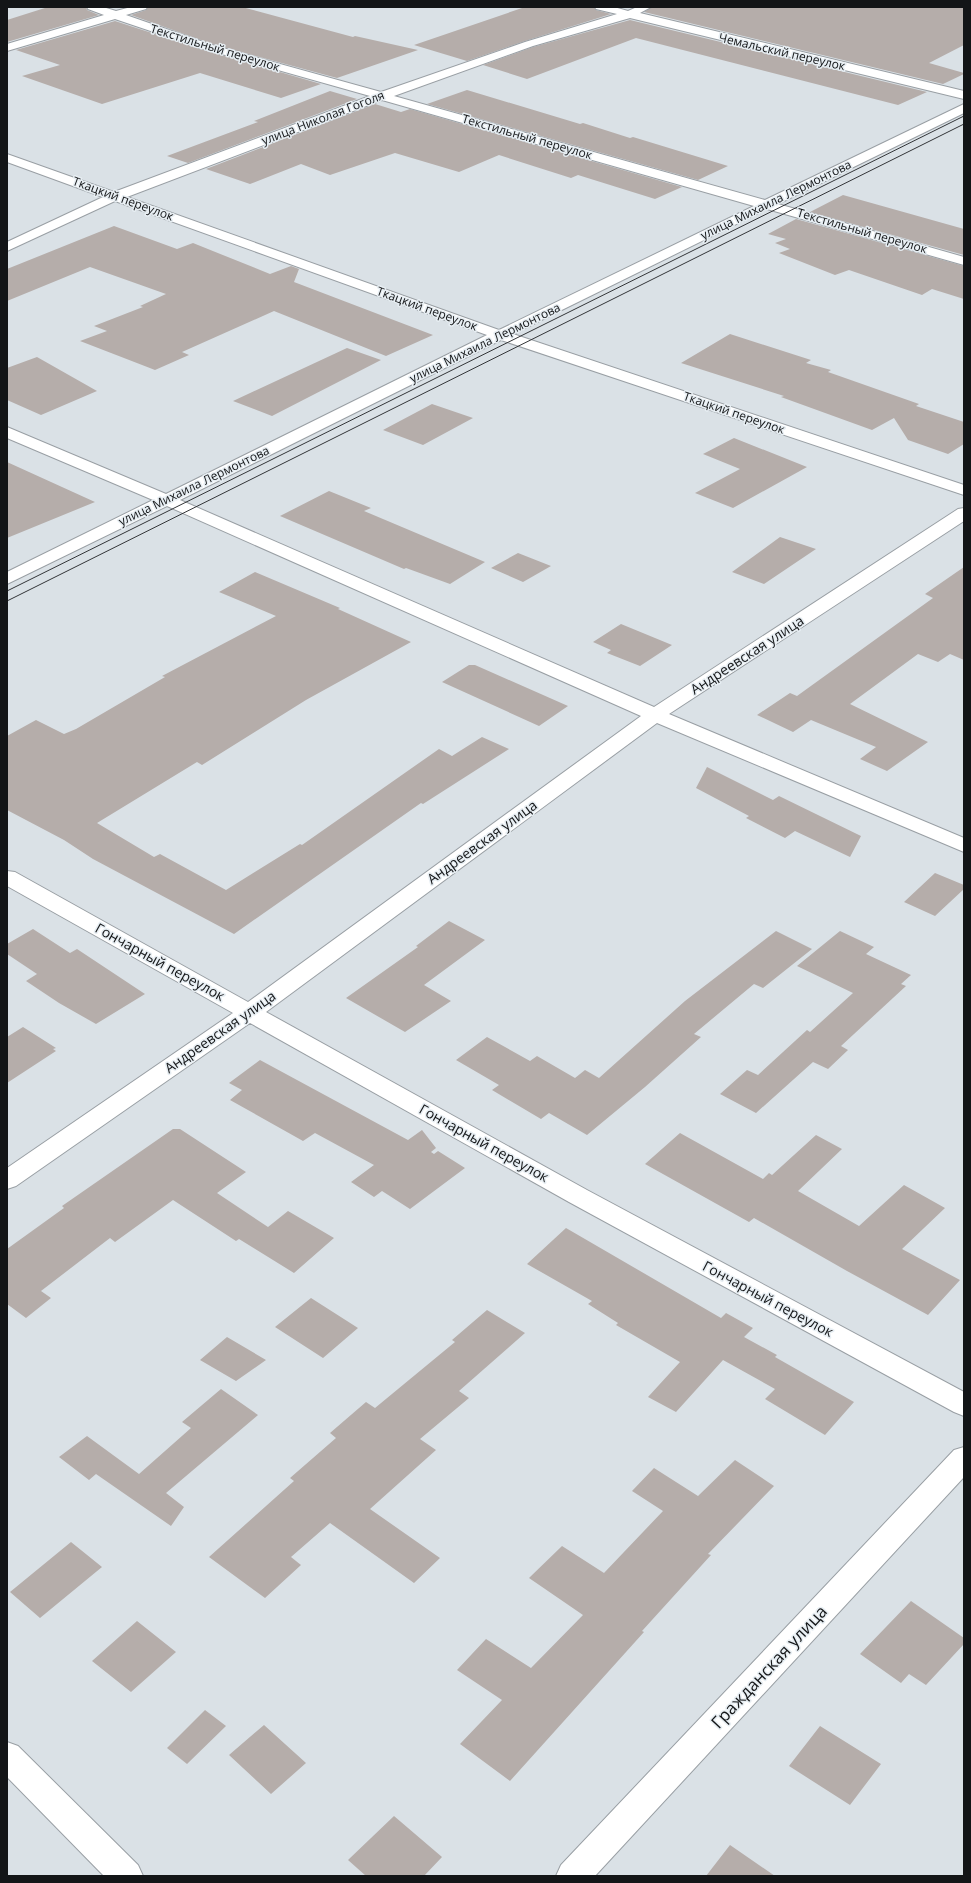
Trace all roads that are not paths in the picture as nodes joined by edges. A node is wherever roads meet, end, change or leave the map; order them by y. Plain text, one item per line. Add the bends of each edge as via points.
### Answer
1 (92, 7) edge
2 (142, 7) edge
3 (600, 7) edge
4 (646, 7) edge
5 (113, 15) junction
6 (627, 15) junction
7 (7, 48) edge
8 (964, 95) edge
9 (382, 96) junction
10 (964, 108) edge
11 (7, 158) edge
12 (116, 196) junction
13 (767, 204) junction
14 (7, 247) edge
15 (964, 261) edge
16 (500, 335) junction
17 (7, 432) edge
18 (964, 490) edge
19 (166, 500) junction
20 (964, 513) edge
21 (7, 579) edge
22 (655, 715) junction
23 (964, 846) edge
24 (7, 877) edge
25 (250, 1012) junction
26 (7, 1180) edge
27 (964, 1406) edge
28 (964, 1458) edge
29 (7, 1756) edge
30 (126, 1876) edge
31 (573, 1876) edge

1 - 5 street, Текстильный переулок
2 - 5 street
3 - 6 street, Чемальский переулок
4 - 6 street, улица Николая Гоголя
5 - 7 street
5 - 9 street, Текстильный переулок via 208,47
6 - 8 street, Чемальский переулок
6 - 9 street, улица Николая Гоголя via 529,44
9 - 12 street, улица Николая Гоголя
9 - 13 street, Текстильный переулок
10 - 13 street, улица Михаила Лермонтова
11 - 12 street, Ткацкий переулок
12 - 14 street, улица Николая Гоголя
12 - 16 street, Ткацкий переулок
13 - 15 street, Текстильный переулок
13 - 16 street, улица Михаила Лермонтова
16 - 18 street, Ткацкий переулок
16 - 19 street, улица Михаила Лермонтова
17 - 19 street
19 - 21 street, улица Михаила Лермонтова
19 - 22 street
20 - 22 street, Андреевская улица
22 - 23 street
22 - 25 street, Андреевская улица
24 - 25 street, Гончарный переулок
25 - 26 street, Андреевская улица
25 - 27 street, Гончарный переулок via 578,1196
28 - 31 street, Гражданская улица
29 - 30 street

